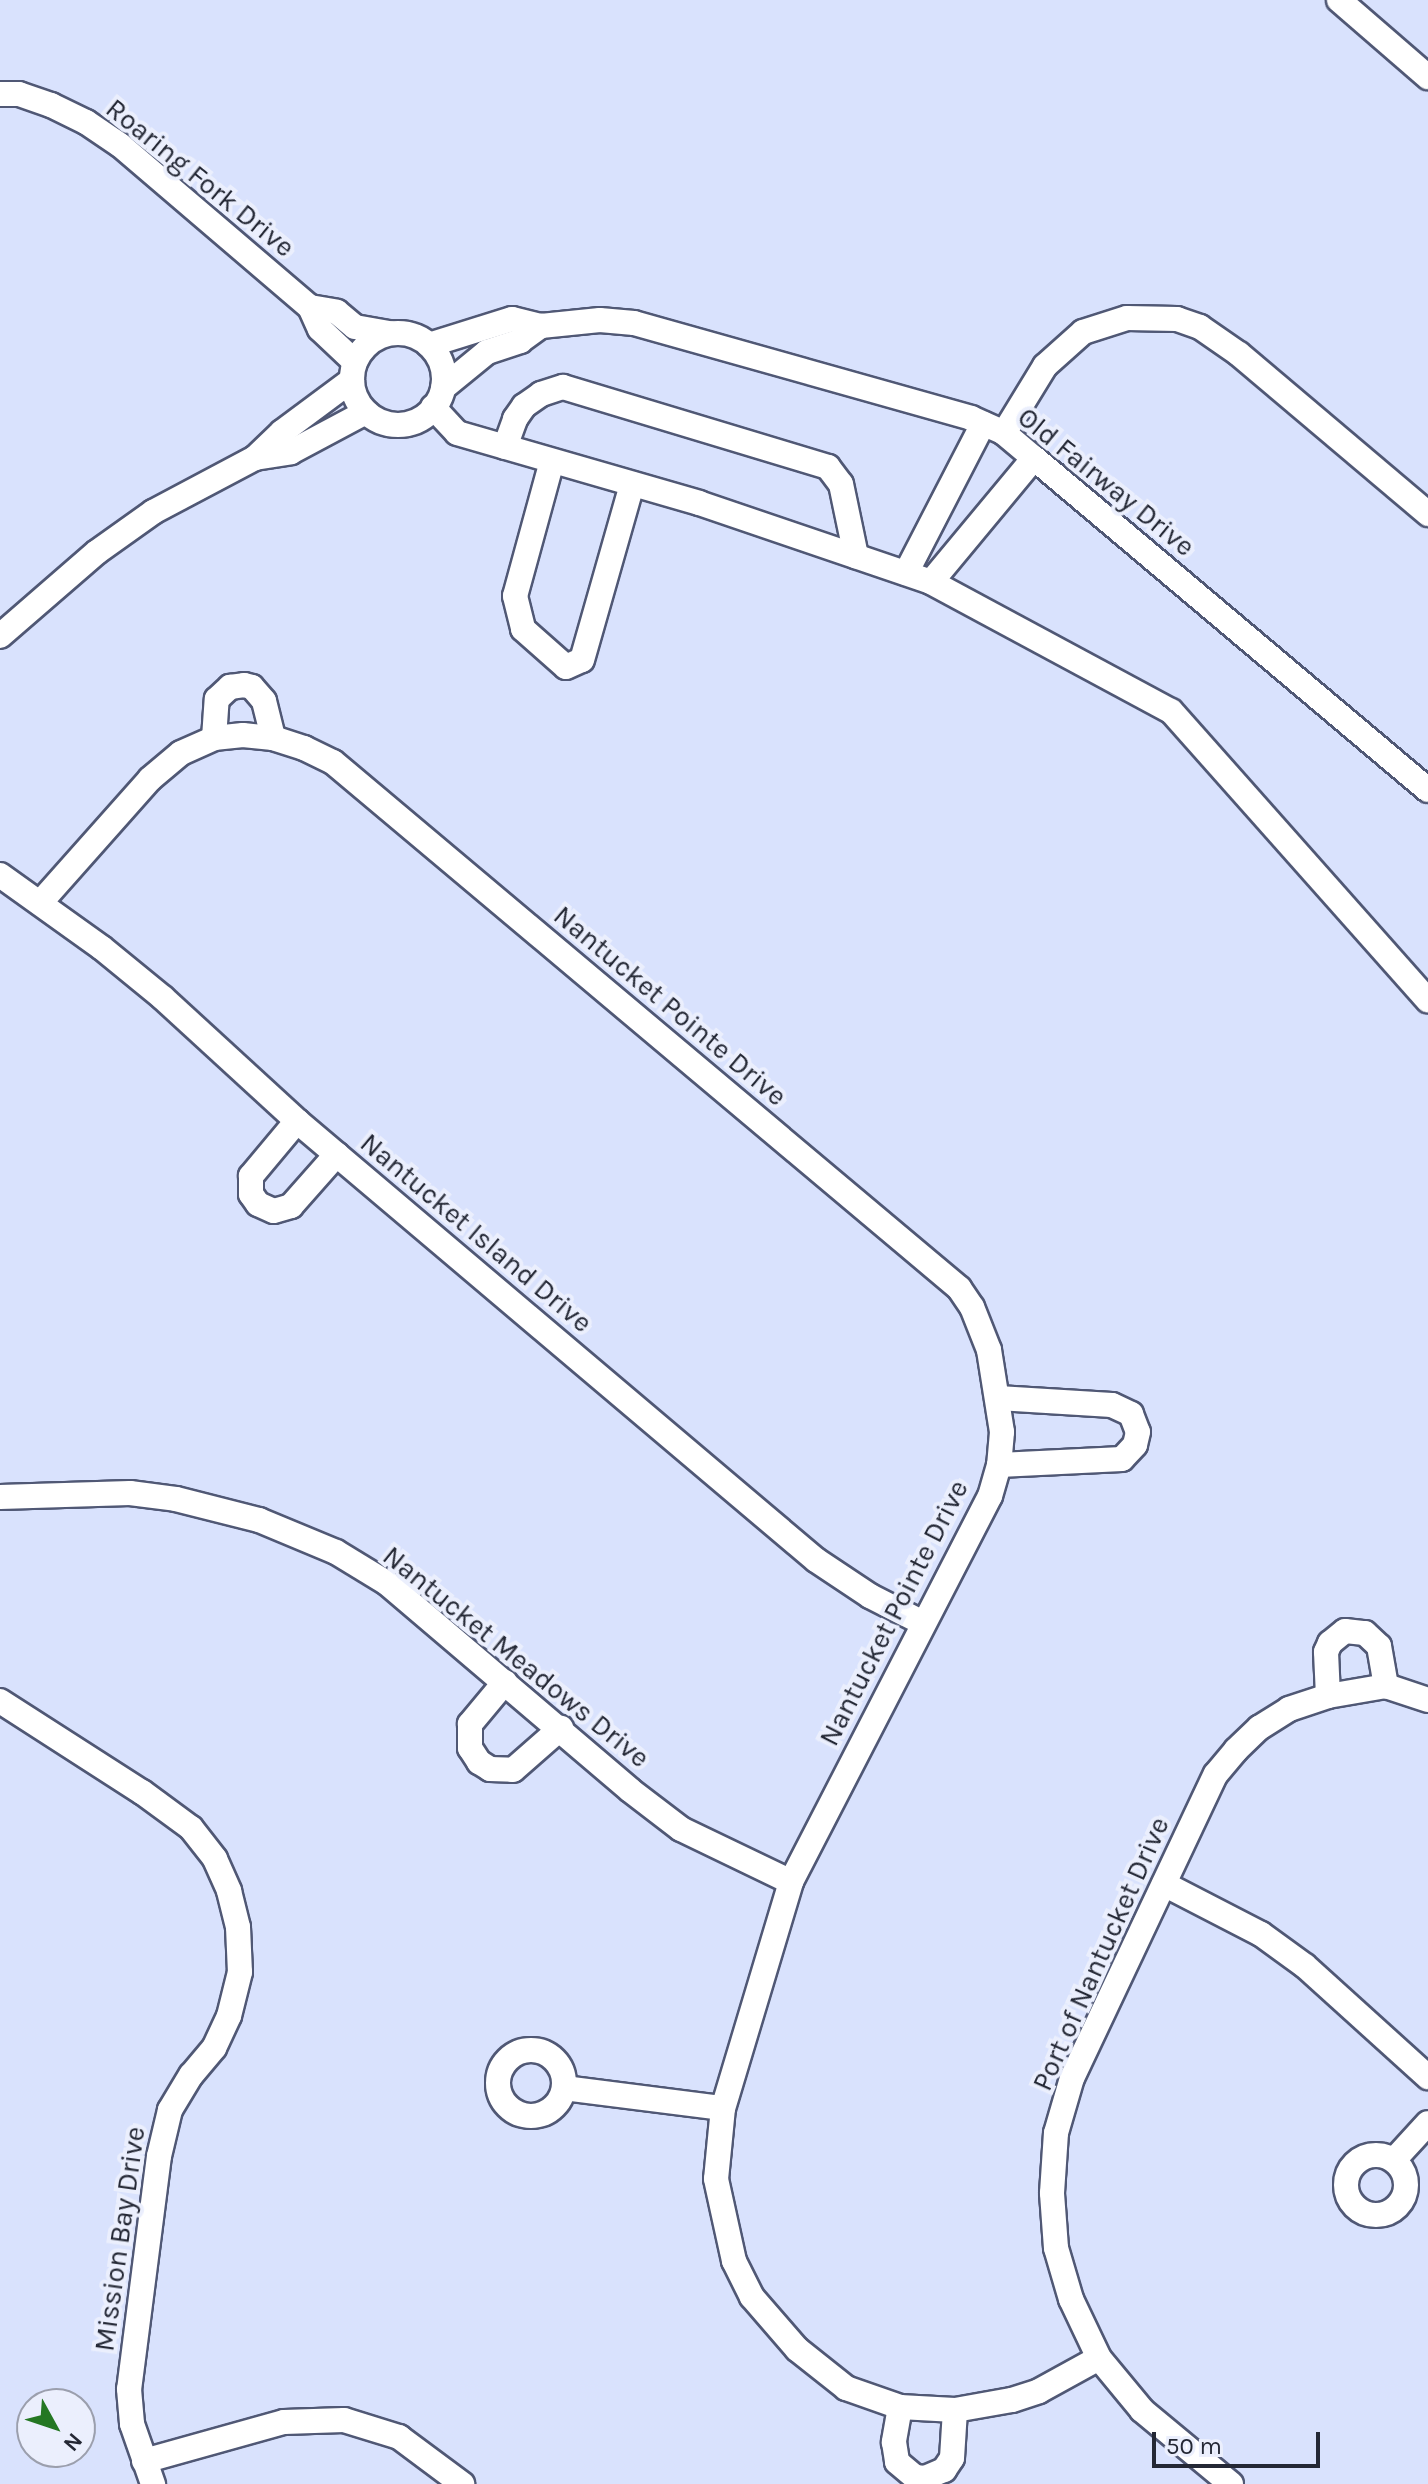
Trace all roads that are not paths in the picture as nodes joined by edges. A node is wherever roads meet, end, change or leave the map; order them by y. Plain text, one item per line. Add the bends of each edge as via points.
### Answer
1 (1339, 0) edge
2 (1428, 77) edge
3 (0, 94) edge
4 (310, 307) junction
5 (541, 326) junction
6 (390, 333) junction
7 (429, 345) junction
8 (353, 371) junction
9 (438, 398) junction
10 (366, 412) junction
11 (993, 428) junction
12 (505, 447) junction
13 (255, 458) junction
14 (1034, 458) junction
15 (552, 461) junction
16 (632, 484) junction
17 (1428, 514) edge
18 (856, 556) junction
19 (906, 573) junction
20 (931, 582) junction
21 (0, 636) edge
22 (214, 738) junction
23 (273, 738) junction
24 (1428, 790) edge
25 (0, 875) edge
26 (40, 903) junction
27 (1428, 1000) edge
28 (297, 1121) junction
29 (337, 1154) junction
30 (998, 1398) junction
31 (999, 1465) junction
32 (0, 1497) edge
33 (923, 1623) junction
34 (505, 1682) junction
35 (1386, 1686) junction
36 (1328, 1696) junction
37 (1428, 1700) edge
38 (0, 1701) edge
39 (561, 1728) junction
40 (791, 1882) junction
41 (1164, 1884) junction
42 (1428, 2077) edge
43 (564, 2088) dead end
44 (723, 2108) junction
45 (1428, 2123) edge
46 (1394, 2160) dead end
47 (1099, 2358) junction
48 (900, 2407) junction
49 (955, 2410) junction
50 (144, 2461) junction
51 (153, 2484) edge
52 (462, 2484) edge
53 (1231, 2484) edge

1 - 2 street
3 - 4 street, Roaring Fork Drive via 19,94 86,122 120,145
4 - 6 street, Roaring Fork Drive via 337,312 355,327
4 - 8 street, Roaring Fork Drive
5 - 7 street, Old Fairway Drive via 512,319
5 - 9 street, Old Fairway Drive via 520,341 487,352
5 - 11 street, Old Fairway Drive via 600,320 634,323 946,409
6 - 7 street via 404,333
6 - 8 street via 365,346
7 - 9 street via 444,371
8 - 10 street via 356,398
8 - 13 street
9 - 10 street via 411,423 395,425
9 - 12 street via 457,433
10 - 13 street via 291,452
11 - 14 street, Old Fairway Drive
11 - 17 street via 1045,366 1083,332 1127,318 1177,319 1200,327 1239,354
11 - 19 street
12 - 15 street
12 - 18 street via 524,406 563,387 813,462 828,467 841,484
13 - 21 street via 153,512
14 - 20 street
14 - 24 street, Old Fairway Drive
15 - 16 street
15 - 16 street via 515,596 523,629 566,667 582,660
16 - 18 street
18 - 19 street
19 - 20 street
20 - 27 street via 1171,711
22 - 23 street, Nantucket Pointe Drive
22 - 23 street via 217,699 230,687 244,685 264,701
22 - 26 street, Nantucket Pointe Drive via 181,753 150,779
23 - 30 street, Nantucket Pointe Drive via 333,762 959,1288 981,1327
25 - 26 street, Nantucket Island Drive
26 - 28 street, Nantucket Island Drive via 163,998
28 - 29 street, Nantucket Island Drive
28 - 29 street via 251,1176 251,1194 258,1204 274,1211 291,1206
29 - 33 street, Nantucket Island Drive via 816,1560
30 - 31 street, Nantucket Pointe Drive
30 - 31 street via 1112,1405 1131,1414 1138,1432 1135,1445 1122,1459
31 - 33 street, Nantucket Pointe Drive via 990,1496
32 - 34 street, Nantucket Meadows Drive via 130,1493 259,1520 336,1552 387,1583
33 - 40 street, Nantucket Pointe Drive
34 - 39 street, Nantucket Meadows Drive
34 - 39 street via 470,1724 470,1748 479,1762 490,1769 513,1770
35 - 36 street, Port of Nantucket Drive
35 - 36 street via 1379,1646 1365,1633 1345,1631 1326,1652
35 - 37 street, Port of Nantucket Drive
36 - 41 street, Port of Nantucket Drive via 1289,1709 1236,1750 1216,1774
38 - 50 street, Mission Bay Drive via 191,1828 215,1859 238,1927 240,1972 229,2016 214,2048 170,2110 159,2156 129,2389 132,2424
39 - 40 street, Nantucket Meadows Drive via 681,1829
40 - 44 street, Nantucket Pointe Drive
41 - 42 street via 1261,1934 1305,1966
41 - 47 street, Port of Nantucket Drive via 1072,2078 1056,2133 1056,2248 1071,2299
43 - 44 street
44 - 48 street, Nantucket Pointe Drive via 716,2179 734,2261 752,2297 821,2372 846,2388
45 - 46 street
47 - 49 street, Nantucket Pointe Drive via 1039,2391
47 - 53 street, Port of Nantucket Drive via 1142,2410
48 - 49 street, Nantucket Pointe Drive
48 - 49 street via 894,2442 897,2462 915,2477 925,2478 944,2470 952,2458
50 - 51 street, Mission Bay Drive
50 - 52 street via 276,2424 344,2420 399,2437

